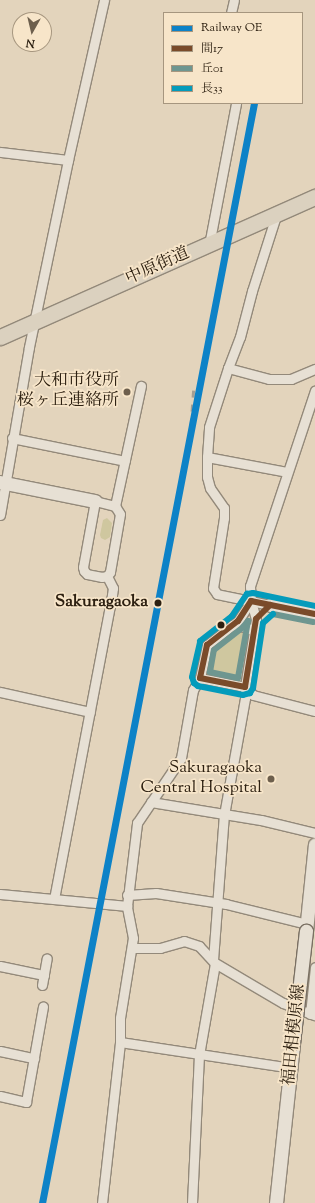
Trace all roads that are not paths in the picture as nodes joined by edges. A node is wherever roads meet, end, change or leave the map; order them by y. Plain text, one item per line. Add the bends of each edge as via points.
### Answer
1 (104, 0) edge
2 (234, 0) edge
3 (231, 12) edge
4 (236, 104) edge
5 (0, 152) edge
6 (68, 160) junction
7 (315, 197) edge
8 (276, 216) junction
9 (209, 245) junction
10 (35, 321) junction
11 (0, 337) edge
12 (228, 368) junction
13 (315, 369) edge
14 (141, 386) dead end
15 (315, 391) edge
16 (12, 438) junction
17 (207, 458) junction
18 (125, 461) junction
19 (287, 472) junction
20 (2, 482) edge
21 (95, 501) junction
22 (115, 506) junction
23 (0, 515) edge
24 (107, 576) junction
25 (247, 600) junction
26 (270, 605) junction
27 (315, 614) edge
28 (256, 619) junction
29 (235, 623) junction
30 (254, 631) junction
31 (200, 678) junction
32 (245, 687) junction
33 (0, 692) edge
34 (315, 711) edge
35 (90, 712) junction
36 (152, 802) junction
37 (224, 815) junction
38 (315, 833) edge
39 (315, 845) edge
40 (313, 888) edge
41 (0, 894) edge
42 (127, 894) junction
43 (54, 899) junction
44 (217, 902) junction
45 (127, 906) junction
46 (306, 927) junction
47 (132, 948) junction
48 (47, 958) dead end
49 (214, 962) junction
50 (0, 966) edge
51 (315, 967) edge
52 (44, 975) junction
53 (42, 985) dead end
54 (43, 1007) dead end
55 (312, 1014) edge
56 (120, 1042) junction
57 (0, 1051) edge
58 (199, 1055) junction
59 (34, 1058) junction
60 (291, 1068) junction
61 (0, 1096) edge
62 (102, 1203) edge
63 (192, 1203) edge
64 (276, 1203) edge

1 - 6 street
2 - 3 street
4 - 9 street
5 - 6 street
6 - 10 street
7 - 8 main road, 中原街道
8 - 9 main road, 中原街道
8 - 12 street via 240,337
9 - 10 main road, 中原街道
10 - 11 main road, 中原街道
10 - 16 street
12 - 13 street via 269,379 291,379
12 - 17 street via 209,427
14 - 18 street
15 - 19 street
16 - 18 street
16 - 20 street
17 - 19 street
17 - 25 street via 210,488 224,508 213,588 217,594
18 - 22 street
19 - 25 street
20 - 21 street
20 - 23 street
21 - 22 street
21 - 24 street via 83,566 87,574
22 - 24 street via 120,514 110,572
24 - 35 street via 113,588
25 - 26 street
25 - 28 street
25 - 29 street
26 - 27 street
26 - 28 street
28 - 30 street
29 - 30 street
29 - 31 street via 207,645
30 - 32 street
31 - 32 street
31 - 36 street via 193,690 181,758
32 - 34 street via 254,695
32 - 37 street
33 - 35 street
35 - 43 street
36 - 37 street
36 - 42 street via 137,823
37 - 38 street via 261,820
37 - 44 street
39 - 40 street, 福田相模原線
40 - 46 street, 福田相模原線
41 - 43 street
42 - 44 street via 156,893
42 - 45 street
43 - 45 street
44 - 46 street
44 - 49 street
45 - 47 street via 133,938
46 - 60 street, 福田相模原線, bridge
47 - 49 street via 160,948 184,941 199,946
47 - 56 street via 120,1018
48 - 52 street
49 - 55 street via 283,1003
49 - 58 street
50 - 52 street
51 - 55 street
52 - 53 street
54 - 59 street
56 - 58 street
56 - 62 street
57 - 59 street
58 - 60 street
58 - 63 street
59 - 61 street via 26,1102
60 - 64 street, 福田相模原線

